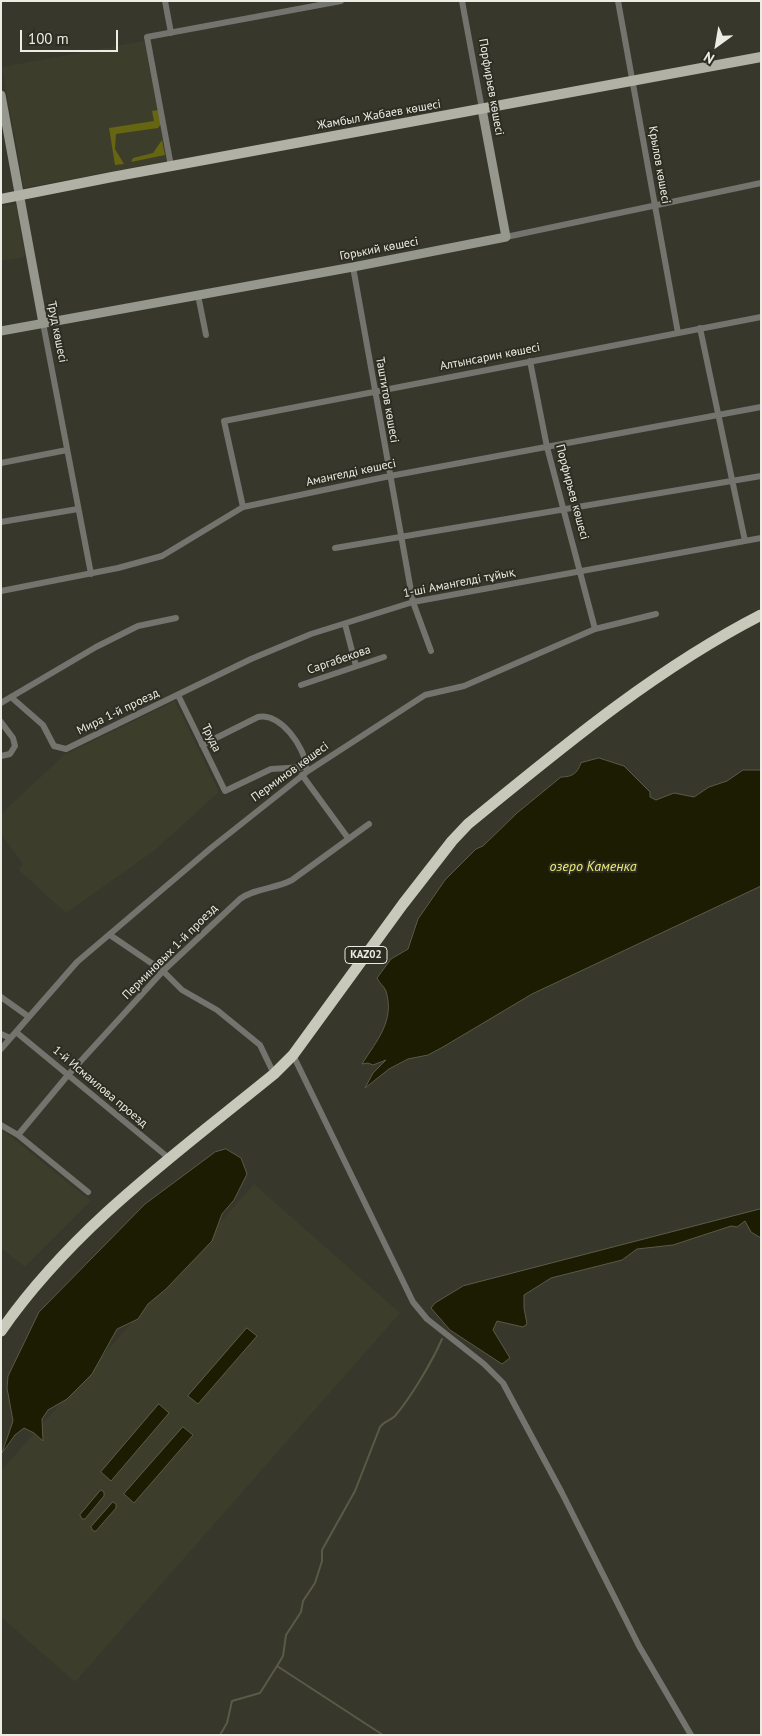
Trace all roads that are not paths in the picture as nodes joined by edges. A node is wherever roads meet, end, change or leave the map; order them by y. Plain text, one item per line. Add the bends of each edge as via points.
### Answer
1 (165, 1) edge
2 (341, 1) edge
3 (462, 1) edge
4 (618, 1) edge
5 (301, 5) edge
6 (171, 33) junction
7 (761, 57) edge
8 (632, 80) junction
9 (1, 95) edge
10 (482, 109) junction
11 (171, 166) junction
12 (761, 183) edge
13 (20, 195) junction
14 (1, 199) edge
15 (655, 206) junction
16 (506, 237) junction
17 (353, 268) junction
18 (198, 295) junction
19 (761, 317) edge
20 (43, 323) junction
21 (700, 328) junction
22 (1, 331) edge
23 (678, 333) junction
24 (206, 335) dead end
25 (530, 361) junction
26 (374, 391) junction
27 (761, 407) edge
28 (718, 416) junction
29 (547, 447) junction
30 (67, 450) junction
31 (1, 462) edge
32 (390, 476) junction
33 (761, 476) edge
34 (732, 481) junction
35 (243, 507) junction
36 (78, 509) junction
37 (564, 509) junction
38 (1, 522) edge
39 (401, 537) junction
40 (761, 538) edge
41 (745, 541) junction
42 (335, 548) dead end
43 (580, 571) junction
44 (91, 574) junction
45 (1, 590) edge
46 (412, 602) junction
47 (656, 614) dead end
48 (761, 615) edge
49 (176, 618) dead end
50 (345, 624) junction
51 (595, 629) junction
52 (432, 651) dead end
53 (384, 657) dead end
54 (251, 659) joint
55 (356, 666) junction
56 (301, 685) dead end
57 (178, 695) junction
58 (11, 698) junction
59 (1, 702) edge
60 (1, 722) edge
61 (4, 730) edge
62 (202, 745) junction
63 (1, 756) edge
64 (305, 771) junction
65 (369, 824) dead end
66 (348, 838) junction
67 (110, 935) junction
68 (163, 971) junction
69 (1, 997) edge
70 (29, 1017) junction
71 (16, 1032) junction
72 (1, 1034) edge
73 (10, 1038) junction
74 (1, 1049) edge
75 (293, 1055) junction
76 (274, 1074) junction
77 (68, 1075) junction
78 (1, 1125) edge
79 (18, 1135) junction
80 (170, 1159) junction
81 (88, 1192) dead end
82 (1, 1331) edge
83 (691, 1735) edge

1 - 6 street
2 - 5 street
3 - 10 street, Порфирьев көшесі
4 - 8 street, Крылов көшесі
5 - 6 street
6 - 11 street via 147,37
7 - 8 main road, Жамбыл Жабаев көшесі
8 - 10 main road, Жамбыл Жабаев көшесі
8 - 15 street, Крылов көшесі
9 - 13 street, Труд көшесі
10 - 11 main road, Жамбыл Жабаев көшесі
10 - 16 street, Порфирьев көшесі
11 - 13 main road, Жамбыл Жабаев көшесі
12 - 15 street, Горький көшесі
13 - 14 main road, Жамбыл Жабаев көшесі
13 - 20 street, Труд көшесі
15 - 16 street, Горький көшесі
15 - 23 street, Крылов көшесі
16 - 17 street, Горький көшесі
17 - 18 street, Горький көшесі
17 - 26 street, Таштитов көшесі
18 - 20 street, Горький көшесі
18 - 24 street
19 - 21 street, Алтынсарин көшесі
20 - 22 street, Горький көшесі
20 - 30 street, Труд көшесі
21 - 23 street, Алтынсарин көшесі
21 - 28 street
23 - 25 street, Алтынсарин көшесі
25 - 26 street, Алтынсарин көшесі
25 - 29 street, Порфирьев көшесі
26 - 32 street, Таштитов көшесі
26 - 35 street, Алтынсарин көшесі via 224,420
27 - 28 street, Амангелді көшесі
28 - 29 street, Амангелді көшесі
28 - 34 street
29 - 32 street, Амангелді көшесі
29 - 37 street, Порфирьев көшесі
30 - 31 street
30 - 36 street, Труд көшесі
32 - 35 street, Амангелді көшесі
32 - 39 street, Таштитов көшесі
33 - 34 street
34 - 37 street
34 - 41 street
35 - 44 street, Амангелді көшесі via 162,556
36 - 38 street
36 - 44 street, Труд көшесі
37 - 39 street
37 - 43 street, Порфирьев көшесі
39 - 42 street
39 - 46 street, Таштитов көшесі
40 - 41 street
41 - 43 street, 1-ші Амангелді тұйық
43 - 46 street, 1-ші Амангелді тұйық
43 - 51 street, Порфирьев көшесі
44 - 45 street, Амангелді көшесі
46 - 50 street, 1-ші Амангелді тұйық
46 - 52 street, Таштитов көшесі
47 - 51 street, Перминов көшесі
48 - 75 highway, KAZ02 via 699,649 641,688 468,824 403,904
49 - 58 street via 138,626
50 - 54 street, 1-ші Амангелді тұйық
50 - 55 street
51 - 64 street, Перминов көшесі via 464,686 425,696
53 - 55 street, Саргабекова
54 - 57 street, Мира 1-й проезд
55 - 56 street, Саргабекова
57 - 58 street, Мира 1-й проезд via 63,750 53,744 43,725
57 - 62 street, Труда
58 - 59 street
60 - 61 street
61 - 63 street via 13,738 15,746 10,754
62 - 64 street, Труда via 225,791 271,769
62 - 64 street via 266,716 295,738 305,755
64 - 66 street
64 - 67 street, Перминов көшесі
65 - 66 street, Перминовых 1-й проезд
66 - 68 street, Перминовых 1-й проезд via 282,886 245,896
67 - 68 street
67 - 70 street, Перминов көшесі via 77,962
68 - 76 street via 182,990 217,1010 260,1045
68 - 77 street, Перминовых 1-й проезд
69 - 70 street
70 - 71 street, Перминов көшесі
71 - 73 street, Перминов көшесі
71 - 77 street, 1-й Исмаилова проезд
72 - 73 street
73 - 74 street, Перминов көшесі
75 - 76 highway, KAZ02
75 - 83 street via 413,1302 427,1319 503,1383 639,1646
76 - 80 highway, KAZ02
77 - 79 street, Перминовых 1-й проезд
77 - 80 street, 1-й Исмаилова проезд
78 - 79 street
79 - 81 street
80 - 82 highway, KAZ02 via 75,1240 39,1280

